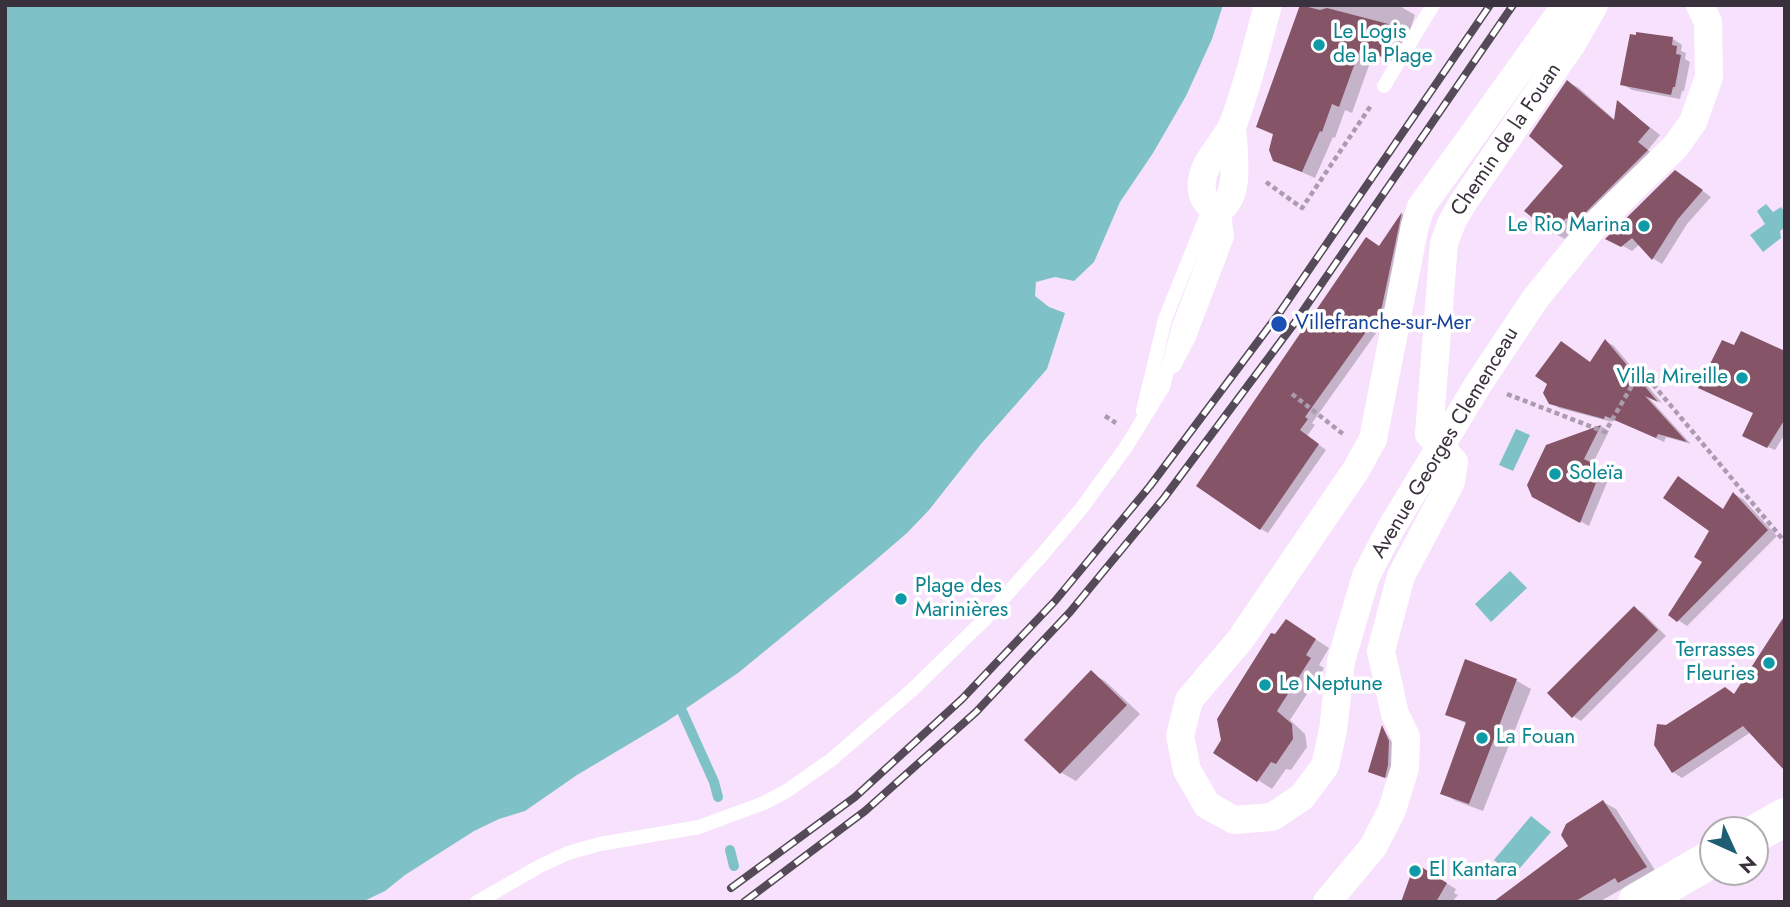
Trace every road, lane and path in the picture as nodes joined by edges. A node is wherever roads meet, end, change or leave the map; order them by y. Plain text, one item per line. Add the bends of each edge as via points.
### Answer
1 (1268, 5) edge
2 (1433, 5) edge
3 (1566, 5) edge
4 (1594, 5) edge
5 (1700, 5) edge
6 (1384, 86) joint
7 (1217, 207) junction
8 (1302, 208) dead end
9 (1479, 383) junction
10 (1292, 394) dead end
11 (1105, 416) dead end
12 (1141, 419) junction
13 (1117, 423) dead end
14 (1441, 447) junction
15 (1366, 451) junction
16 (1785, 542) edge
17 (1785, 817) edge
18 (1769, 826) edge
19 (1699, 866) edge
20 (477, 902) edge
21 (1327, 902) edge
22 (1637, 902) edge

1 - 7 street via 1232,126 1232,193 1228,204
2 - 6 lane
3 - 15 street, Avenue Georges Clemenceau via 1421,207 1373,439
4 - 14 street, Chemin de la Fouan via 1462,204 1444,243 1429,434
5 - 9 street, Avenue Georges Clemenceau via 1708,22 1709,78 1693,122 1676,146 1595,225 1535,299
6 - 8 path
7 - 12 lane via 1165,319
7 - 12 lane via 1163,387
9 - 14 street, Avenue Georges Clemenceau
9 - 16 path via 1605,432 1641,370
10 - 15 path
11 - 13 path
12 - 20 lane via 1081,509 984,620 831,761 743,813 699,827 568,853
14 - 15 street, Avenue Georges Clemenceau via 1366,576 1341,662 1325,766 1302,797 1272,817 1234,820 1207,805 1187,770 1180,736 1189,700 1240,640
14 - 21 street, Chemin de la Fouan via 1454,462 1451,482 1401,576 1381,650 1395,714 1406,737 1405,768 1392,810 1373,847
17 - 18 main road
19 - 22 main road

